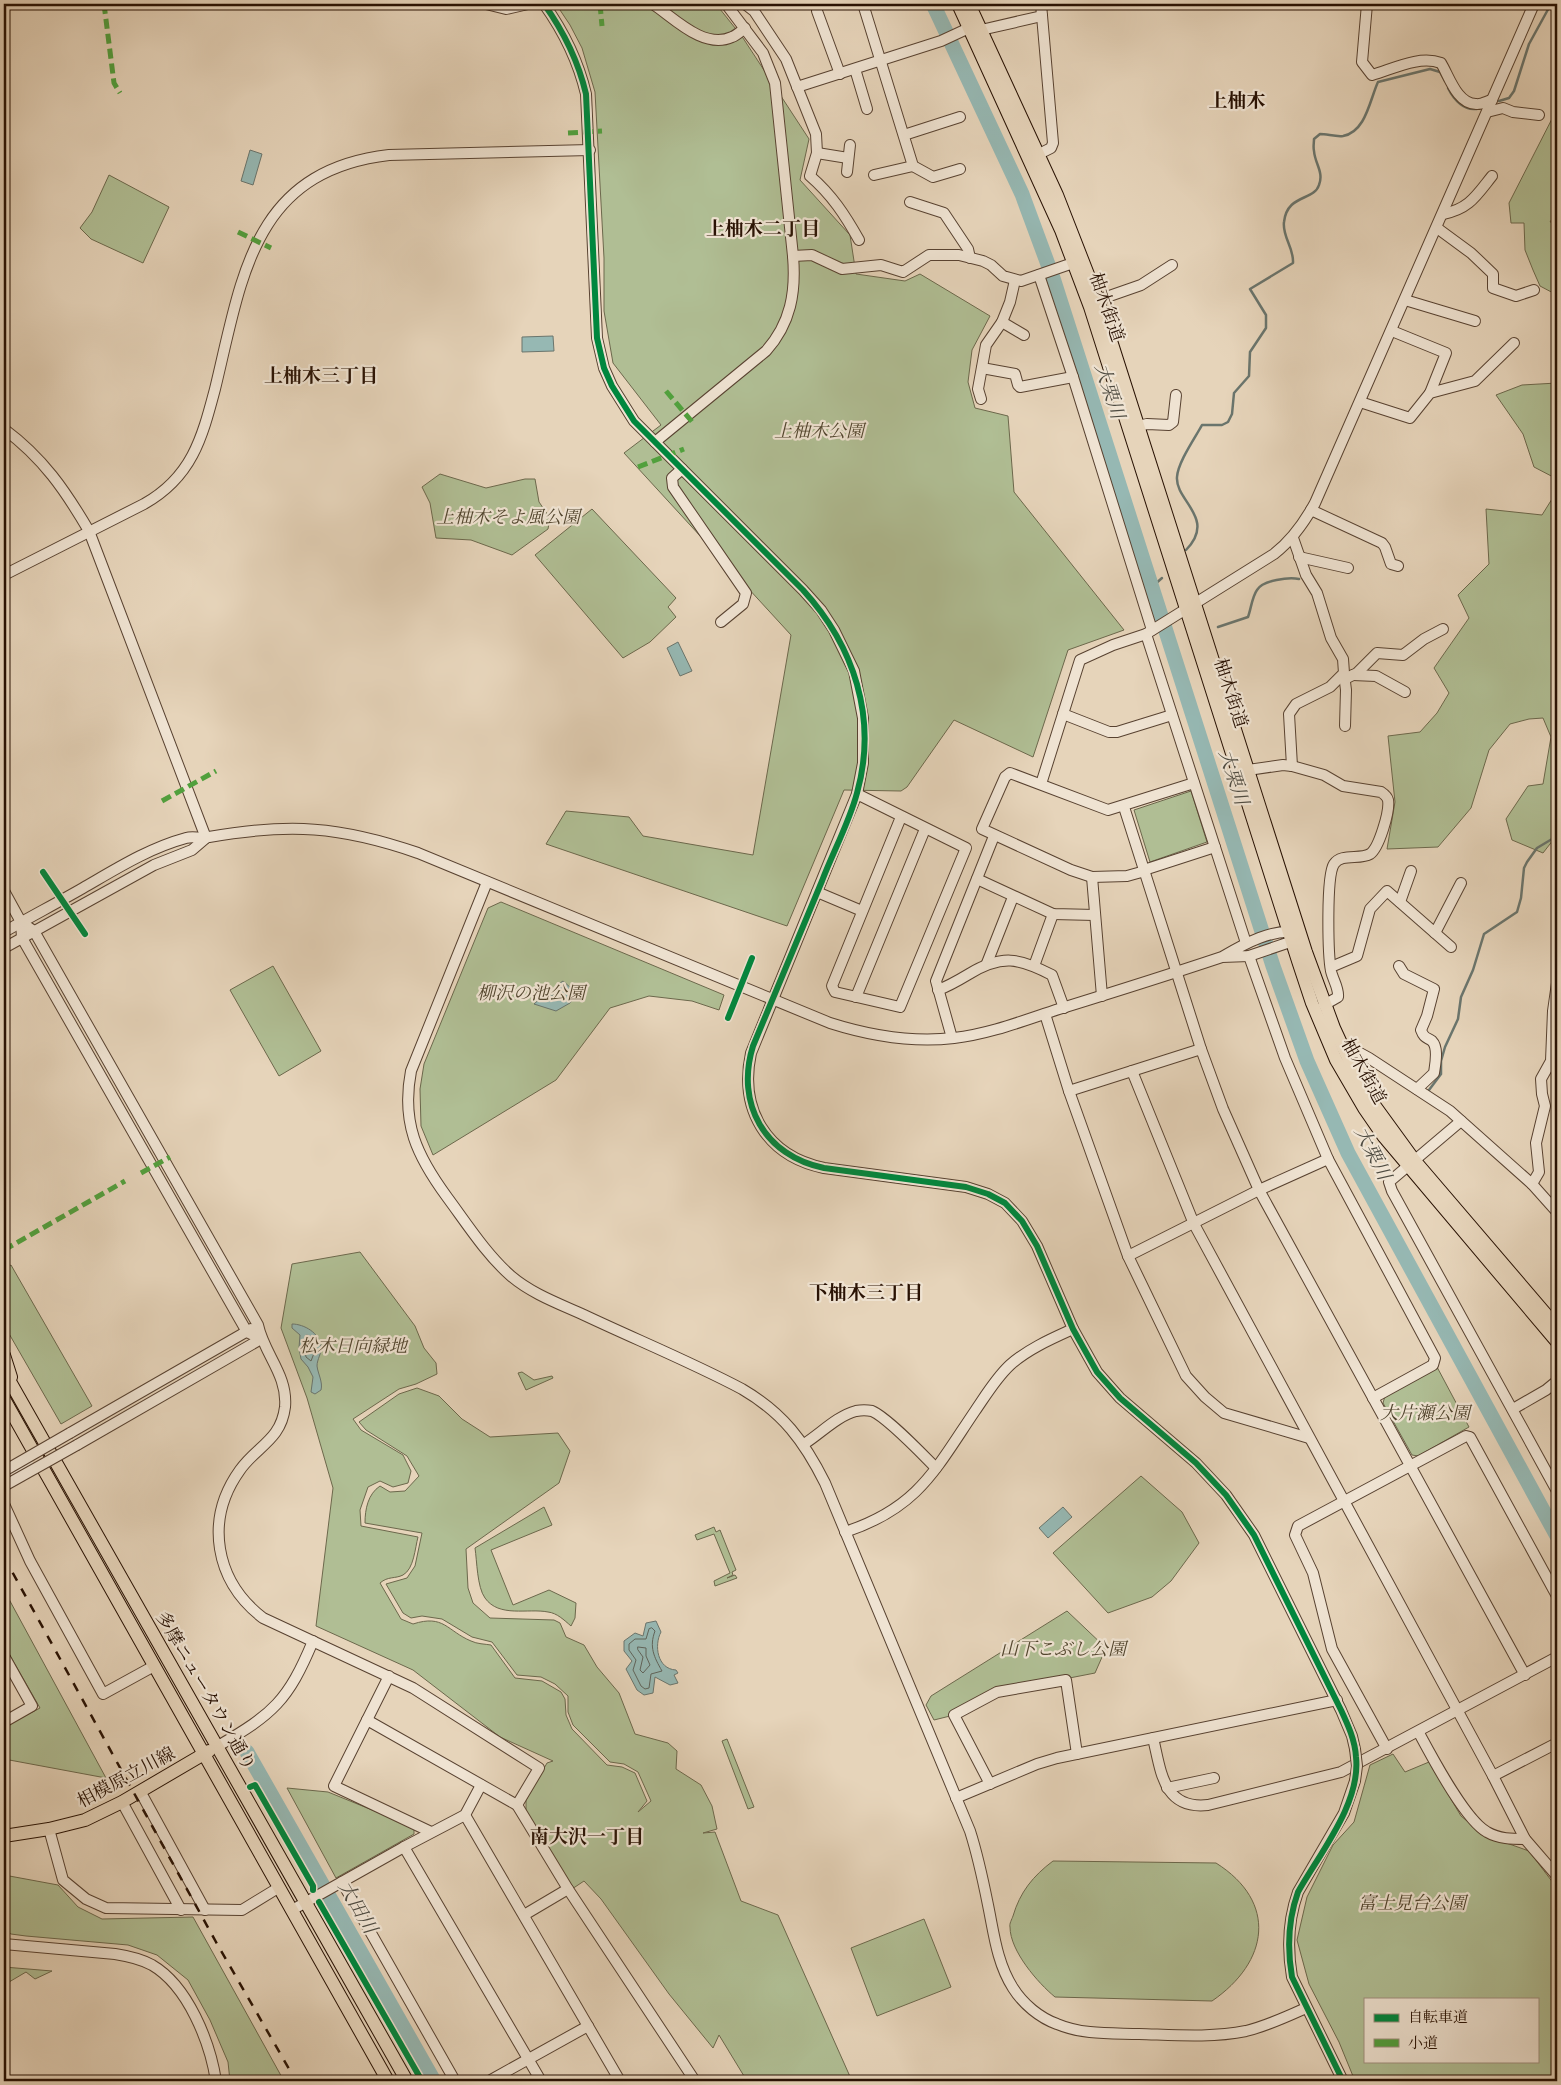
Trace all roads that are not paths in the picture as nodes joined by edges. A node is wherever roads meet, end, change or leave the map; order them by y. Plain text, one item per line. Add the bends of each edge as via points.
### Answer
1 (486, 4) edge
2 (528, 4) edge
3 (544, 4) edge
4 (653, 4) edge
5 (726, 4) edge
6 (744, 4) edge
7 (863, 4) edge
8 (958, 4) edge
9 (969, 4) edge
10 (1041, 4) edge
11 (1367, 4) edge
12 (1534, 4) edge
13 (817, 11) dead end
14 (1042, 16) junction
15 (745, 28) junction
16 (969, 30) junction
17 (880, 61) junction
18 (855, 69) junction
19 (840, 74) junction
20 (796, 87) junction
21 (1492, 100) junction
22 (867, 109) dead end
23 (1487, 112) junction
24 (1539, 115) dead end
25 (960, 117) dead end
26 (904, 135) junction
27 (850, 145) dead end
28 (590, 150) junction
29 (816, 154) junction
30 (1034, 156) junction
31 (848, 158) junction
32 (913, 166) junction
33 (960, 168) dead end
34 (847, 172) dead end
35 (874, 175) dead end
36 (1492, 176) dead end
37 (910, 202) dead end
38 (1443, 214) junction
39 (1437, 228) junction
40 (859, 240) dead end
41 (793, 256) junction
42 (970, 258) junction
43 (1074, 263) junction
44 (1172, 265) dead end
45 (1041, 274) junction
46 (1015, 280) junction
47 (1534, 290) dead end
48 (1098, 300) junction
49 (1405, 300) junction
50 (1475, 321) dead end
51 (1002, 322) junction
52 (1392, 331) junction
53 (1024, 335) dead end
54 (1514, 342) dead end
55 (982, 368) junction
56 (1073, 377) junction
57 (1430, 393) junction
58 (1176, 394) dead end
59 (981, 400) dead end
60 (1360, 402) junction
61 (1138, 426) junction
62 (4, 428) edge
63 (655, 442) junction
64 (682, 469) junction
65 (1311, 510) junction
66 (89, 531) junction
67 (1292, 538) junction
68 (1300, 557) junction
69 (1398, 566) dead end
70 (1348, 568) dead end
71 (4, 575) edge
72 (1186, 609) junction
73 (721, 622) dead end
74 (1443, 629) dead end
75 (1151, 631) junction
76 (1347, 676) junction
77 (1405, 692) dead end
78 (1063, 714) junction
79 (1172, 715) junction
80 (1345, 726) dead end
81 (1292, 766) junction
82 (1248, 770) junction
83 (1194, 783) junction
84 (1042, 784) junction
85 (857, 794) junction
86 (1124, 807) junction
87 (901, 817) junction
88 (926, 828) junction
89 (994, 836) junction
90 (206, 838) junction
91 (1215, 847) junction
92 (1145, 871) junction
93 (1411, 872) dead end
94 (1092, 877) junction
95 (976, 879) junction
96 (487, 882) junction
97 (1462, 883) dead end
98 (4, 891) edge
99 (817, 892) junction
100 (1014, 897) junction
101 (1400, 902) junction
102 (862, 911) junction
103 (1053, 914) junction
104 (1095, 915) junction
105 (21, 922) junction
106 (34, 931) junction
107 (4, 932) edge
108 (1435, 933) junction
109 (1294, 935) junction
110 (22, 938) junction
111 (1250, 942) junction
112 (1451, 947) dead end
113 (4, 948) edge
114 (1254, 954) junction
115 (1222, 957) junction
116 (987, 963) junction
117 (1034, 966) junction
118 (1399, 966) dead end
119 (1331, 967) junction
120 (1177, 972) junction
121 (1557, 983) edge
122 (938, 990) junction
123 (1102, 996) junction
124 (856, 997) junction
125 (772, 1000) junction
126 (1324, 1005) junction
127 (1064, 1008) junction
128 (1045, 1014) junction
129 (952, 1038) junction
130 (1201, 1049) junction
131 (1345, 1053) junction
132 (1132, 1071) junction
133 (1417, 1089) junction
134 (1069, 1091) junction
135 (1461, 1121) junction
136 (1328, 1159) junction
137 (1411, 1164) junction
138 (1532, 1184) junction
139 (1259, 1190) junction
140 (1557, 1212) edge
141 (1194, 1224) junction
142 (1128, 1256) junction
143 (258, 1325) junction
144 (1557, 1327) edge
145 (1073, 1329) junction
146 (247, 1332) junction
147 (261, 1339) junction
148 (1557, 1342) edge
149 (4, 1356) edge
150 (4, 1371) edge
151 (1557, 1381) edge
152 (14, 1387) junction
153 (1373, 1398) junction
154 (4, 1399) edge
155 (1513, 1409) junction
156 (1309, 1438) junction
157 (804, 1444) junction
158 (38, 1460) junction
159 (1409, 1466) junction
160 (936, 1468) junction
161 (4, 1471) edge
162 (4, 1479) edge
163 (4, 1486) edge
164 (1557, 1491) edge
165 (1344, 1502) junction
166 (4, 1504) edge
167 (845, 1532) junction
168 (1557, 1596) edge
169 (313, 1641) junction
170 (4, 1656) edge
171 (1557, 1657) edge
172 (154, 1666) junction
173 (1525, 1675) junction
174 (389, 1676) junction
175 (1337, 1700) junction
176 (1457, 1711) junction
177 (367, 1720) junction
178 (4, 1722) edge
179 (1419, 1732) junction
180 (1154, 1738) junction
181 (218, 1746) junction
182 (1556, 1746) edge
183 (1387, 1749) junction
184 (204, 1754) junction
185 (1077, 1754) junction
186 (1493, 1776) junction
187 (1214, 1778) dead end
188 (990, 1784) junction
189 (481, 1785) junction
190 (1167, 1788) junction
191 (140, 1791) junction
192 (956, 1798) junction
193 (122, 1802) junction
194 (517, 1805) junction
195 (465, 1815) junction
196 (49, 1830) junction
197 (430, 1832) junction
198 (4, 1836) edge
199 (1525, 1839) junction
200 (404, 1847) junction
201 (1557, 1876) edge
202 (339, 1884) junction
203 (278, 1888) junction
204 (568, 1889) junction
205 (306, 1902) junction
206 (181, 1910) junction
207 (205, 1910) junction
208 (292, 1910) junction
209 (524, 1915) junction
210 (4, 1940) edge
211 (4, 1944) edge
212 (18, 1946) junction
213 (1306, 2008) junction
214 (588, 2026) junction
215 (528, 2059) junction
216 (216, 2081) edge
217 (388, 2081) edge
218 (407, 2081) edge
219 (455, 2081) edge
220 (489, 2081) edge
221 (541, 2081) edge
222 (620, 2081) edge
223 (695, 2081) edge
224 (1343, 2081) edge

1 - 2 street via 506,8
3 - 28 street via 564,34 581,74 586,94
4 - 15 street via 707,38 726,39
5 - 15 street
6 - 20 street via 754,11 786,59
7 - 17 street
8 - 16 main road, 柚木街道
9 - 16 main road, 柚木街道
10 - 14 street
11 - 21 street via 1362,62 1372,75 1420,60 1433,60 1441,63 1458,92 1468,102 1477,105
12 - 21 street
13 - 19 street
14 - 16 street
14 - 30 street via 1053,143 1051,148
15 - 41 street via 766,58 774,82
16 - 17 street
16 - 30 main road, 柚木街道
17 - 18 street
17 - 26 street
18 - 19 street
18 - 22 street
19 - 20 street
20 - 29 street via 816,134
21 - 23 street
23 - 24 street via 1503,108
23 - 38 street
25 - 26 street
26 - 32 street
27 - 31 street
28 - 63 street via 598,345 604,368 618,397 634,421
28 - 66 street via 370,157 333,169 303,186 274,215 253,248 204,431 190,462 157,497
29 - 31 street
29 - 40 street via 810,176 828,192
30 - 43 main road, 柚木街道
30 - 48 main road, 柚木街道 via 1071,229
31 - 34 street
32 - 33 street via 933,177
32 - 35 street
36 - 38 street via 1472,201 1458,211
37 - 42 street via 944,213 968,249
38 - 39 street
39 - 47 street via 1493,274 1493,288 1516,296
39 - 49 street
41 - 42 street via 812,255 842,269 881,266 903,272 929,255
41 - 63 street via 792,304 774,342 759,358
42 - 46 street via 991,265 1003,276
43 - 45 street
43 - 72 main road, 柚木街道
44 - 48 street via 1141,285
45 - 46 street
45 - 56 street
46 - 51 street
48 - 61 main road, 柚木街道
49 - 50 street
49 - 52 street
51 - 53 street
51 - 55 street via 989,339
52 - 57 street via 1446,353
52 - 60 street
54 - 57 street via 1475,381
55 - 56 street via 1016,374 1020,387
55 - 59 street via 978,389
56 - 75 street
57 - 60 street via 1410,418
58 - 61 street via 1173,422 1169,425
60 - 65 street
61 - 72 main road, 柚木街道
62 - 66 street via 43,464 68,494
63 - 64 street
64 - 73 street via 672,478 673,487 746,593 743,604
64 - 85 street via 803,590 841,641 857,682 864,718 864,746
65 - 67 street
65 - 69 street via 1382,543 1391,564
66 - 71 street
66 - 90 street
67 - 68 street
67 - 72 street via 1267,559
68 - 70 street
68 - 76 street via 1317,593
72 - 75 street
72 - 82 main road, 柚木街道
72 - 109 main road, 柚木街道
74 - 76 street via 1403,655 1377,653
75 - 78 street via 1080,660
75 - 79 street
76 - 77 street via 1376,676
76 - 80 street
76 - 81 street via 1296,704 1289,714
78 - 79 street via 1109,732
78 - 84 street
79 - 83 street
81 - 82 street
81 - 119 street via 1324,775 1343,786 1381,792 1388,802 1377,846 1371,854 1340,858 1334,863 1328,924
82 - 109 main road, 柚木街道
83 - 86 street
83 - 91 street
84 - 86 street via 1108,810
84 - 89 street via 1012,773 1007,775 982,829
85 - 87 street
85 - 99 street
86 - 92 street
87 - 88 street
87 - 102 street
88 - 124 street
88 - 124 street via 966,848 900,1007
89 - 94 street
89 - 95 street
90 - 96 street via 279,828 351,833 418,852
90 - 105 street via 188,837 130,861
90 - 106 street via 192,850 154,865
91 - 92 street
91 - 111 street
92 - 94 street via 1127,876
92 - 120 street
93 - 101 street
94 - 104 street
95 - 100 street
95 - 122 street via 936,981
96 - 125 street
96 - 157 street via 409,1078 407,1107 420,1156 432,1177 498,1264 521,1284 742,1389 773,1410
97 - 108 street
98 - 105 street
99 - 102 street
99 - 125 street
100 - 103 street
100 - 116 street
101 - 108 street
101 - 119 street via 1387,891 1370,909 1357,956
102 - 124 street via 832,986 835,992
103 - 104 street
103 - 117 street
104 - 123 street
105 - 106 street
105 - 107 street
105 - 110 street
106 - 110 street
106 - 143 street
108 - 112 street
109 - 111 street via 1272,935
109 - 114 street via 1276,947
109 - 126 main road, 柚木街道
109 - 137 main road, 柚木街道 via 1312,1004 1336,1060 1390,1146
110 - 113 street
110 - 146 street
111 - 115 street
114 - 115 street
114 - 136 street via 1285,1058
115 - 120 street
116 - 117 street via 1020,960
116 - 122 street
117 - 127 street via 1052,975
118 - 133 street via 1404,974 1434,989 1421,1030 1424,1038 1433,1042 1436,1048 1434,1073
119 - 126 street via 1338,997
120 - 123 street
120 - 130 street
121 - 138 street via 1550,1061 1541,1079 1545,1106 1536,1143 1539,1172
122 - 129 street
123 - 127 street
125 - 129 street via 830,1024 869,1034 907,1040
125 - 145 street via 753,1046 747,1076 753,1112 773,1143 794,1158 815,1166 966,1187 1005,1203 1030,1232
126 - 131 main road, 柚木街道
127 - 128 street
128 - 129 street via 994,1030
128 - 134 street
130 - 132 street
130 - 139 street
131 - 133 street via 1358,1052
131 - 137 main road, 柚木街道
132 - 134 street
132 - 141 street
133 - 135 street
134 - 142 street
135 - 137 street
135 - 138 street
136 - 139 street
136 - 153 street via 1435,1358 1433,1365
137 - 144 main road, 柚木街道
137 - 148 main road, 柚木街道
137 - 155 street via 1389,1182 1392,1190
138 - 140 street
139 - 141 street
139 - 153 street
141 - 142 street
141 - 156 street
142 - 156 street via 1186,1376 1205,1397 1224,1413
143 - 146 street
143 - 147 street
145 - 160 street via 1033,1348 1011,1365 995,1382
145 - 175 street via 1107,1384 1212,1478 1240,1515 1254,1536
146 - 147 street
146 - 161 street, bridge
147 - 163 street, bridge
147 - 169 street via 283,1380 285,1407 277,1433 240,1470 228,1490 219,1519 220,1551 229,1578 254,1611 273,1624
149 - 152 main road
150 - 152 main road, 多摩ニュータウン通り
151 - 155 street
152 - 181 main road, 多摩ニュータウン通り
153 - 159 street
154 - 158 main road, 多摩ニュータウン通り
155 - 164 street
156 - 165 street
157 - 160 street via 854,1411 866,1410 889,1424
157 - 167 street via 826,1483
158 - 162 street
158 - 172 main road, 多摩ニュータウン通り
159 - 165 street
159 - 168 street via 1466,1436 1470,1437
159 - 173 street
160 - 167 street via 923,1486 903,1504
165 - 176 street
165 - 183 street via 1298,1526 1295,1535 1313,1573 1332,1649
166 - 172 street via 30,1562 103,1694
167 - 192 street
169 - 174 street
169 - 181 street via 301,1671 281,1701 257,1723
170 - 178 street via 32,1706
171 - 173 street
172 - 184 main road, 多摩ニュータウン通り
173 - 176 street
174 - 177 street
174 - 194 street via 539,1768
175 - 180 street
175 - 213 street, bridge via 1348,1724 1357,1766 1348,1805 1298,1892 1292,1913 1289,1935 1292,1977
176 - 179 street
176 - 186 street
177 - 189 street
177 - 197 street via 334,1786
179 - 183 street
179 - 199 street via 1465,1809 1479,1825 1486,1832 1503,1838
180 - 185 street
180 - 190 street
181 - 184 main road, 相模原立川線
181 - 205 main road, 多摩ニュータウン通り
182 - 186 street
183 - 190 street via 1341,1772 1208,1805 1182,1802
184 - 191 main road, 相模原立川線
184 - 203 main road, 多摩ニュータウン通り
185 - 188 street via 1037,1764
185 - 188 street via 1066,1680 998,1692 954,1715
186 - 199 street
187 - 190 street
188 - 192 street
189 - 194 street
189 - 195 street
191 - 193 main road, 相模原立川線
191 - 207 street
192 - 213 street via 976,1851 1003,1970 1014,1990 1043,2017 1066,2028 1088,2032 1204,2036 1258,2028
193 - 196 main road, 相模原立川線 via 85,1820
193 - 206 street
194 - 204 street
195 - 197 street
195 - 209 street
196 - 198 main road, 相模原立川線
196 - 206 street via 63,1880 86,1899 106,1908
197 - 200 street
199 - 201 street
200 - 202 street
200 - 215 street
202 - 205 street
202 - 219 street
203 - 207 street via 242,1910
203 - 208 main road, 多摩ニュータウン通り
204 - 209 street
204 - 223 street
205 - 208 street
205 - 218 main road, 多摩ニュータウン通り
206 - 207 street
208 - 217 main road, 多摩ニュータウン通り
209 - 214 street
210 - 212 street
211 - 212 street
212 - 216 street via 130,1956 152,1965 176,1984 186,2000 207,2044
213 - 224 street
214 - 215 street
214 - 222 street
215 - 220 street
215 - 221 street

